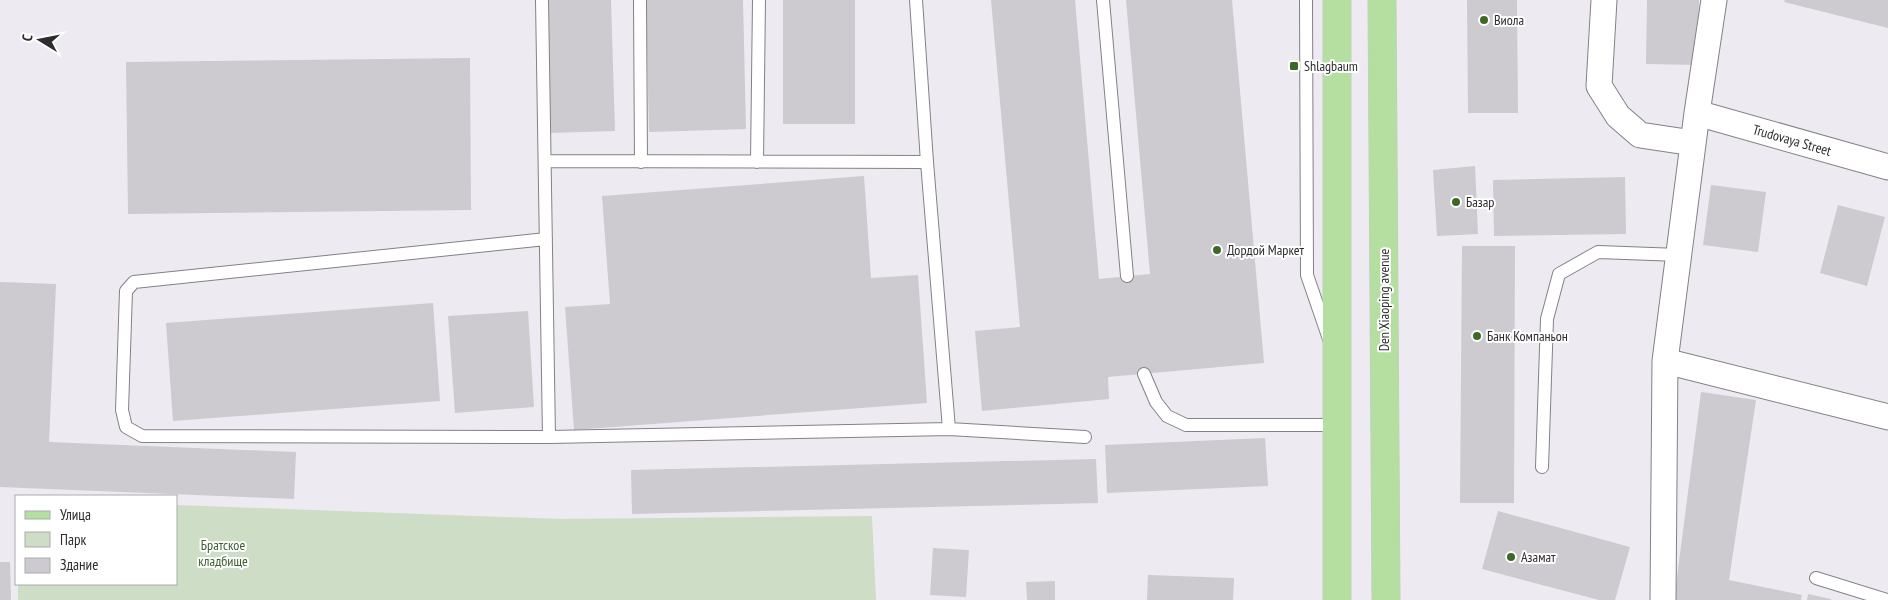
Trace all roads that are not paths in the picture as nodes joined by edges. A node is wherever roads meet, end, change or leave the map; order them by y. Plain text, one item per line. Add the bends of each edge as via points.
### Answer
1 (542, 0) edge
2 (640, 0) edge
3 (759, 0) edge
4 (916, 0) edge
5 (1103, 0) edge
6 (1306, 0) edge
7 (1336, 0) edge
8 (1382, 0) edge
9 (1604, 0) edge
10 (1714, 0) edge
11 (1697, 113) junction
12 (1693, 142) junction
13 (544, 161) junction
14 (641, 162) junction
15 (757, 162) junction
16 (927, 162) junction
17 (1887, 162) edge
18 (546, 238) junction
19 (1679, 255) junction
20 (1127, 276) dead end
21 (1665, 361) junction
22 (1337, 364) junction
23 (1144, 374) dead end
24 (1888, 416) edge
25 (1337, 425) junction
26 (949, 429) junction
27 (549, 436) junction
28 (1085, 437) dead end
29 (1542, 467) dead end
30 (1816, 578) dead end
31 (1337, 600) edge
32 (1386, 600) edge
33 (1662, 600) edge
34 (1887, 600) edge

1 - 13 lane
2 - 14 lane
3 - 15 lane
4 - 16 lane
5 - 20 lane
6 - 22 lane via 1307,275
7 - 22 main road
8 - 32 main road, Den Xiaoping avenue
9 - 12 street via 1599,86 1618,116 1640,135
10 - 11 street
11 - 12 street
11 - 17 street, Trudovaya Street
12 - 19 street
13 - 14 lane
13 - 18 lane
14 - 15 lane
15 - 16 lane
16 - 26 lane
18 - 27 lane
18 - 27 lane via 134,282 126,291 122,410 126,427 142,436
19 - 21 street
19 - 29 lane via 1598,252 1559,274 1547,319
21 - 24 street
21 - 33 street
22 - 25 main road
23 - 25 lane via 1156,402 1167,416 1186,425
25 - 31 main road
26 - 27 lane
26 - 28 lane
30 - 34 lane

